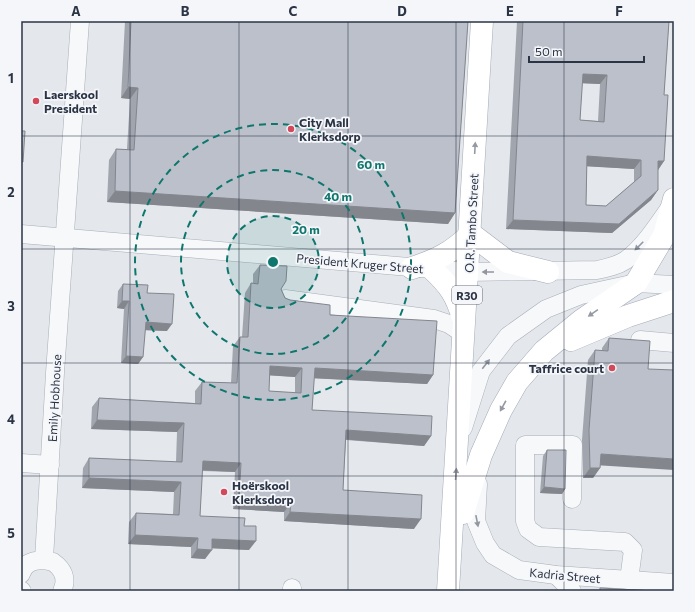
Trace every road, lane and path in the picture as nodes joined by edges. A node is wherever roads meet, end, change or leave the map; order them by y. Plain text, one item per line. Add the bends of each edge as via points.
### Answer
1 (80, 21) edge
2 (482, 21) edge
3 (673, 202) edge
4 (21, 234) edge
5 (471, 234) junction
6 (65, 237) junction
7 (412, 268) junction
8 (433, 270) junction
9 (468, 272) junction
10 (548, 272) junction
11 (636, 283) junction
12 (674, 285) edge
13 (285, 299) edge
14 (674, 301) edge
15 (465, 330) junction
16 (640, 340) edge
17 (674, 343) edge
18 (544, 352) junction
19 (459, 440) junction
20 (481, 455) junction
21 (21, 463) edge
22 (50, 465) junction
23 (572, 499) dead end
24 (44, 560) junction
25 (450, 568) junction
26 (21, 574) edge
27 (556, 575) junction
28 (629, 580) junction
29 (674, 583) edge
30 (582, 584) edge
31 (62, 591) edge
32 (448, 591) edge
33 (572, 591) edge

1 - 6 street, Emily Hobhouse
5 -> 2 main road, O.R. Tambo Street / R30
3 -> 10 street, President Kruger Street via 648,237 626,260 596,270
3 - 11 main road, R30 via 664,236
4 - 6 street, President Kruger Street
5 - 7 main road via 456,248 438,259
5 - 9 main road, O.R. Tambo Street / R30
5 - 10 main road via 508,262
6 - 7 street, President Kruger Street
6 - 22 street, Emily Hobhouse
7 - 8 street, President Kruger Street
8 - 9 street, President Kruger Street
8 - 15 main road via 448,284 457,298
10 -> 9 street, President Kruger Street
9 - 15 main road, O.R. Tambo Street / R30
11 - 12 street
11 -> 18 main road, O.R. Tambo Street / R30 via 582,320
19 -> 11 street via 481,370 508,336 546,309 581,295
13 - 15 street via 434,319
14 - 18 main road via 628,316
15 - 19 main road, O.R. Tambo Street / R30
16 - 17 street
18 -> 20 main road, O.R. Tambo Street / R30 via 517,382
25 -> 19 main road, O.R. Tambo Street / R30
20 - 25 main road, O.R. Tambo Street / R30 via 467,495
20 -> 27 street, Kadria Street via 476,521 485,543 493,555 519,570
21 - 22 street
22 - 24 street, Emily Hobhouse
23 - 28 street via 573,445 526,445 525,521 528,529 539,537 624,542 632,550
24 - 26 street via 29,563
24 - 31 street via 53,562 64,574
25 - 32 main road, O.R. Tambo Street / R30
27 - 30 street, Kadria Street
27 - 33 street
28 - 29 street, Kadria Street
28 - 30 street, Kadria Street

